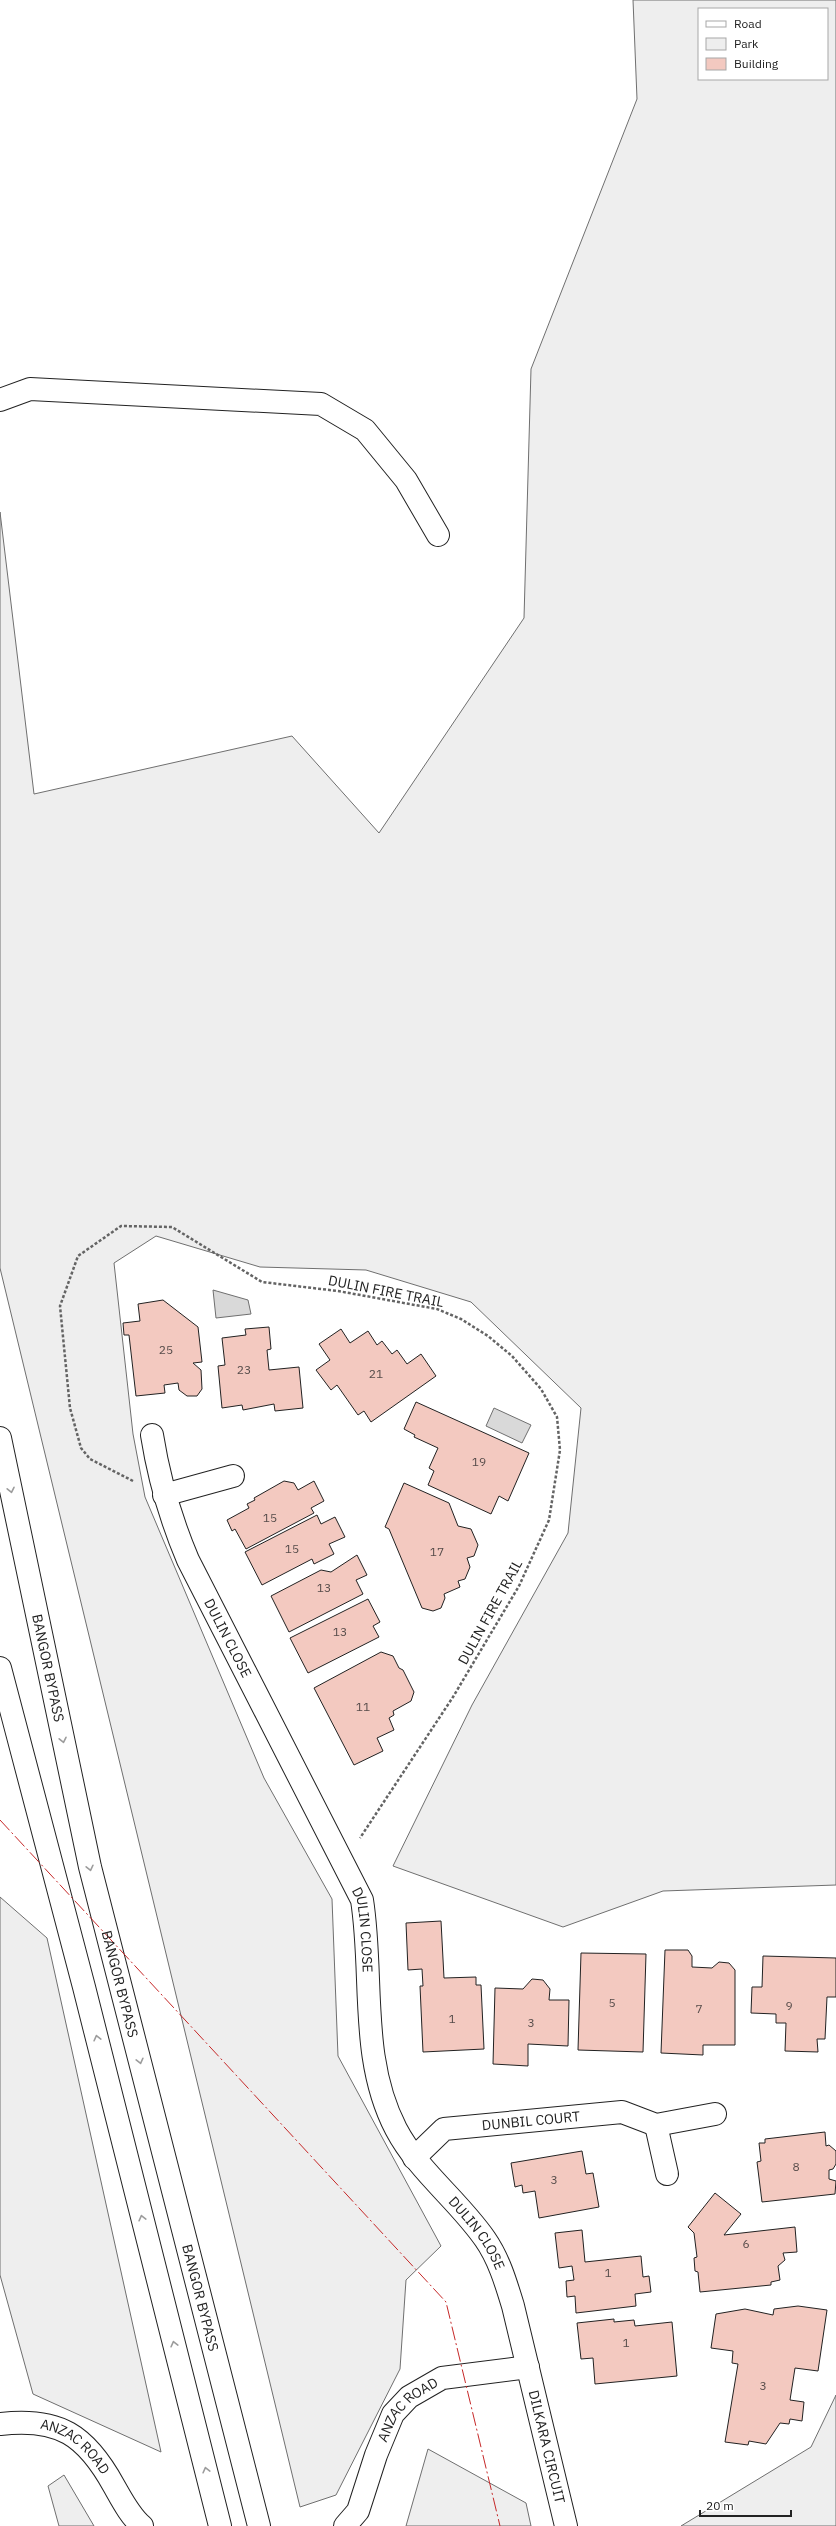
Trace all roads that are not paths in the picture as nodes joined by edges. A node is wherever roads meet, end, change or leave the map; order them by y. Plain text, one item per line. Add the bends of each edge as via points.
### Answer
1 (0, 400) edge
2 (438, 535) dead end
3 (152, 1436) dead end
4 (0, 1438) edge
5 (233, 1476) dead end
6 (164, 1495) junction
7 (0, 1668) edge
8 (715, 2114) dead end
9 (656, 2125) junction
10 (414, 2158) junction
11 (667, 2174) dead end
12 (528, 2367) junction
13 (0, 2424) edge
14 (218, 2517) edge
15 (142, 2526) edge
16 (259, 2526) edge
17 (346, 2526) edge
18 (566, 2526) edge

1 - 2 street via 30,389 321,404 365,430 406,480
3 - 6 street, DULIN CLOSE
4 -> 16 street, BANGOR BYPASS via 90,1867
5 - 6 street
6 - 10 street, DULIN CLOSE via 174,1528 188,1560 345,1862 362,1900 366,1926 371,2041 375,2070 396,2128
14 -> 7 street via 84,1987
8 - 9 street
9 - 10 street, DUNBIL COURT via 622,2112 444,2129
9 - 11 street
10 - 12 street, DULIN CLOSE via 485,2239 503,2272
12 - 17 street, ANZAC ROAD via 442,2378 409,2397 393,2414 376,2455 358,2511
12 - 18 street, DILKARA CIRCUIT
13 - 15 street, ANZAC ROAD via 43,2423 79,2438 101,2463 131,2514

